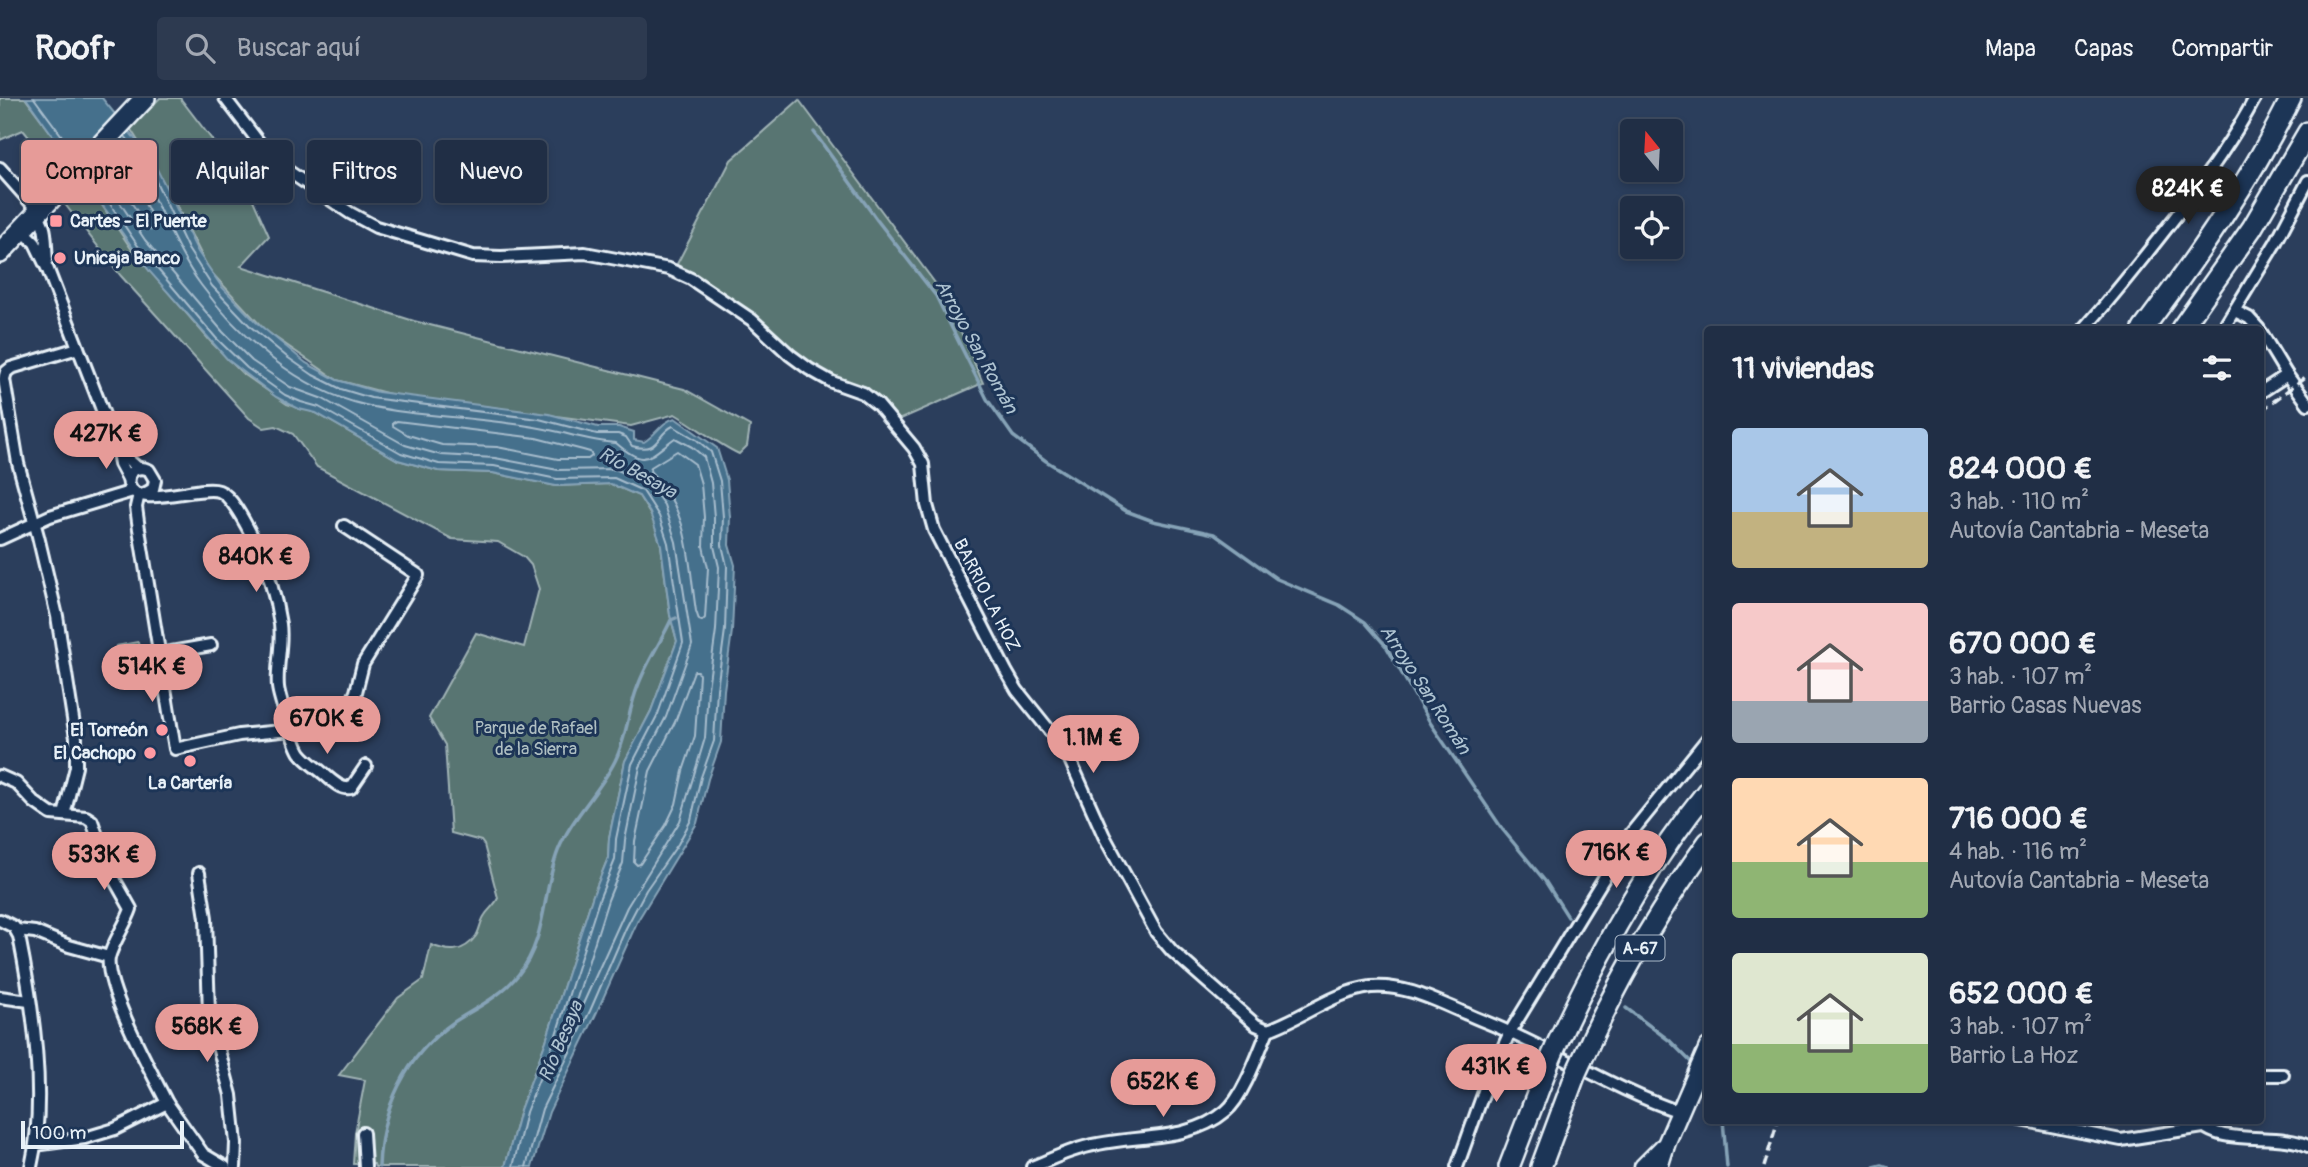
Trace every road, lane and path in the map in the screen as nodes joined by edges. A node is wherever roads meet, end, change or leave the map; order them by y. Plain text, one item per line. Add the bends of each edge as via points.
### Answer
1 (145, 98) edge
2 (225, 98) edge
3 (2255, 98) edge
4 (2291, 98) edge
5 (2308, 132) edge
6 (0, 168) edge
7 (2308, 181) edge
8 (40, 211) junction
9 (22, 230) junction
10 (0, 253) edge
11 (48, 270) junction
12 (2235, 311) junction
13 (2087, 326) edge
14 (2145, 326) edge
15 (2183, 326) edge
16 (2225, 326) edge
17 (2256, 326) edge
18 (2264, 337) edge
19 (78, 348) junction
20 (2287, 375) junction
21 (2264, 390) edge
22 (2308, 404) edge
23 (118, 451) junction
24 (138, 468) junction
25 (128, 479) junction
26 (154, 486) junction
27 (139, 493) junction
28 (166, 496) junction
29 (34, 523) junction
30 (344, 526) dead end
31 (0, 540) edge
32 (211, 645) dead end
33 (159, 654) junction
34 (292, 730) junction
35 (1704, 743) edge
36 (366, 766) dead end
37 (0, 776) edge
38 (1704, 795) edge
39 (65, 815) junction
40 (1704, 848) edge
41 (199, 873) dead end
42 (0, 920) edge
43 (17, 930) junction
44 (109, 957) junction
45 (0, 997) edge
46 (29, 1001) junction
47 (1268, 1030) junction
48 (1510, 1032) junction
49 (1704, 1057) edge
50 (2264, 1075) edge
51 (2283, 1075) dead end
52 (167, 1103) junction
53 (1680, 1112) junction
54 (2041, 1124) edge
55 (2200, 1124) edge
56 (363, 1133) dead end
57 (1667, 1142) junction
58 (35, 1145) junction
59 (2308, 1146) edge
60 (31, 1167) edge
61 (225, 1167) edge
62 (235, 1167) edge
63 (365, 1167) edge
64 (1032, 1167) edge
65 (1457, 1167) edge
66 (1509, 1167) edge
67 (1541, 1167) edge
68 (1643, 1167) edge
69 (1659, 1167) edge

1 - 8 highway
2 - 47 street, BARRIO LA HOZ via 288,171 376,227 473,256 574,252 669,269 752,320 809,369 871,399 903,433 923,464 934,530 1017,690 1066,751 1144,913 1172,951 1240,1013
3 - 13 street via 2196,189
4 - 14 highway via 2221,219
5 - 15 highway via 2252,228
6 - 8 street
7 - 12 street
8 - 9 highway
8 - 11 street
9 - 10 highway
9 - 11 street via 35,243
11 - 19 street
12 - 16 street
12 - 17 street
18 - 20 street
19 - 23 street
19 - 29 street via 16,366 4,376 18,463
20 - 21 street
20 - 22 street
23 - 24 street
23 - 25 street
24 - 25 street
24 - 26 street via 151,472
25 - 27 street
26 - 27 street
26 - 28 street
27 - 28 street
27 - 29 street
27 - 33 street via 136,512
28 - 34 street via 220,491 252,537 278,613 278,687
29 - 31 street
29 - 39 street via 57,616 77,746
30 - 34 street via 418,575 363,664 348,707
32 - 33 street
33 - 34 street via 175,749 239,735
34 - 36 street via 300,753 345,789 351,788
35 - 48 street via 1632,832
37 - 39 street via 16,783 51,814
38 - 66 highway, A-67 via 1629,905 1588,978
39 - 44 street via 86,817 94,825 109,870 131,909
40 - 67 highway, A-67 via 1638,951 1579,1067
41 - 62 street via 206,918 209,1013 231,1095
42 - 43 street
43 - 44 street
43 - 46 street
44 - 52 street via 121,1005
45 - 46 street
46 - 58 street via 38,1081
47 - 48 street via 1345,994 1369,987 1395,987
47 - 64 street via 1238,1094 1228,1110 1214,1119 1179,1133 1083,1147
48 - 53 street via 1595,1076
48 - 65 street
49 - 53 street
50 - 51 street
52 - 58 street via 115,1129
52 - 61 street via 203,1154
53 - 57 street
54 - 55 street via 2121,1140
55 - 59 street via 2217,1133
56 - 63 street
57 - 68 street
57 - 69 street
58 - 60 street

